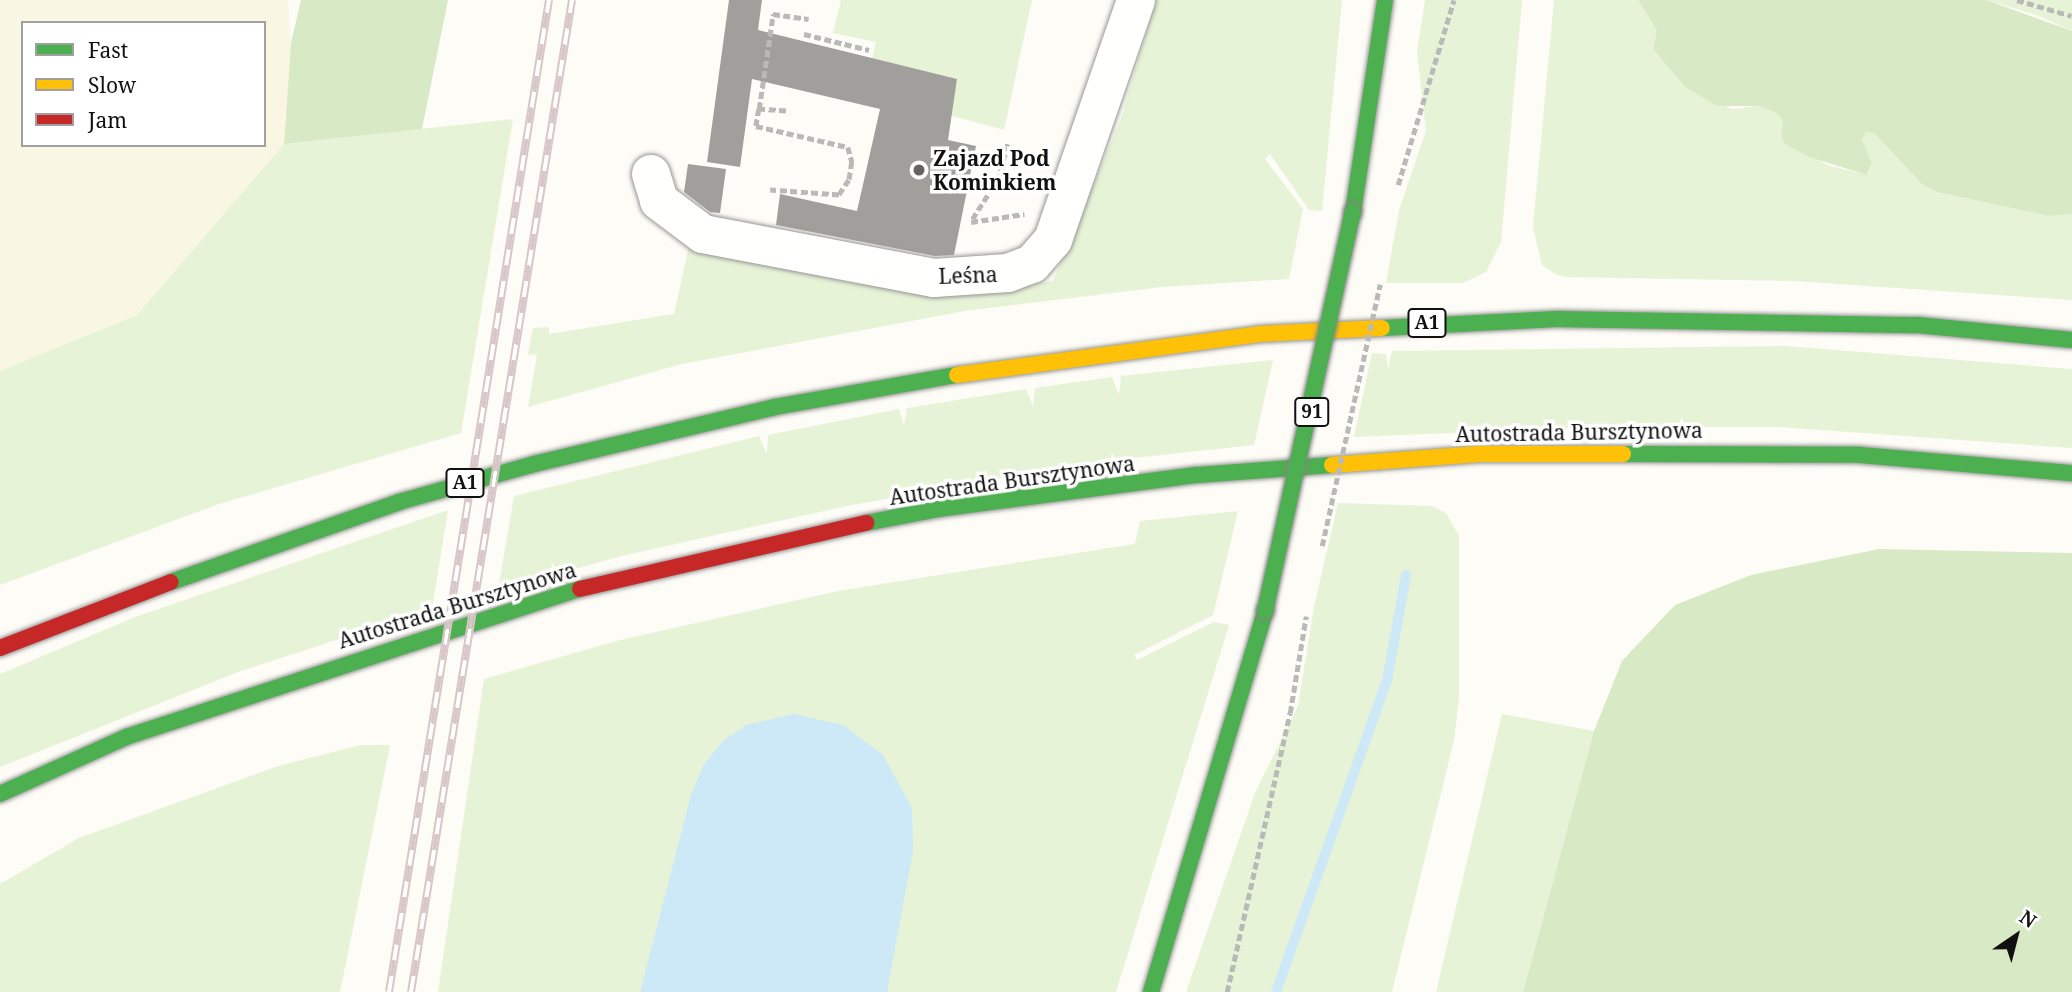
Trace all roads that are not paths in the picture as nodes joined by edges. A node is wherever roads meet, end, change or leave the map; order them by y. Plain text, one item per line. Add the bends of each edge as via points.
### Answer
1 (1136, 0) edge
2 (1385, 0) edge
3 (651, 174) dead end
4 (2072, 340) edge
5 (2072, 473) edge
6 (39, 632) junction
7 (0, 639) edge
8 (0, 648) edge
9 (0, 794) edge
10 (1151, 992) edge

1 - 3 street, Leśna via 1061,218 1052,240 1032,264 981,277 934,278 703,234 659,201
2 - 10 main road, 91, bridge via 1353,212 1265,611
4 - 6 main road, A1 via 1917,325 1556,319 1259,334 1029,362 775,407 534,464 386,507
5 - 9 main road, Autostrada Bursztynowa via 1860,455 1480,454 1198,475 938,509 794,537 541,598 126,737
6 - 7 main road
6 - 8 main road, A1

